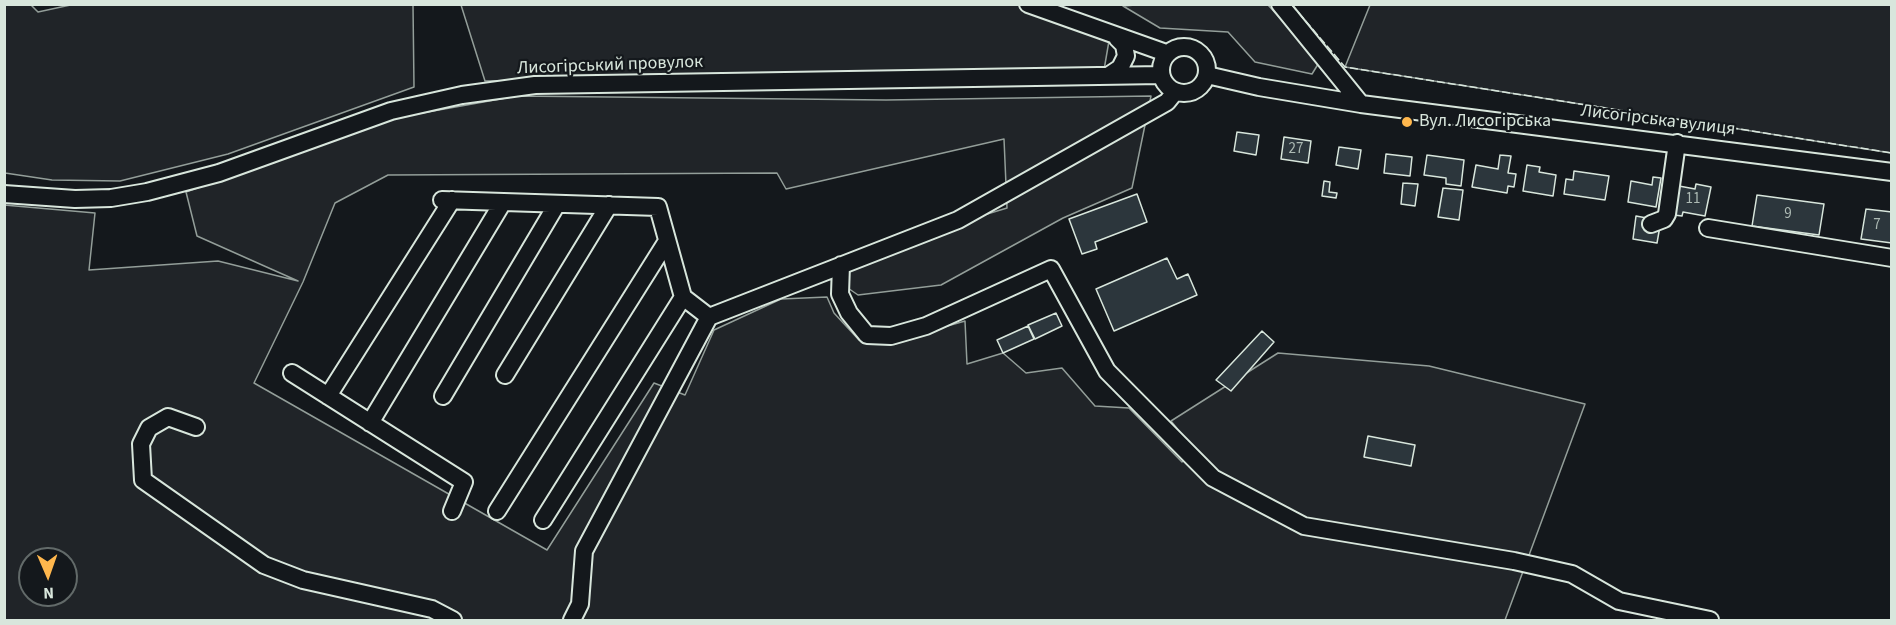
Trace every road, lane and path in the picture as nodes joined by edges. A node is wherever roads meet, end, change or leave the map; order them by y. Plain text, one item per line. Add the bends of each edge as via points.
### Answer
1 (1028, 4) edge
2 (1280, 4) edge
3 (1117, 38) junction
4 (1166, 53) junction
5 (1161, 75) junction
6 (1207, 75) junction
7 (1108, 76) junction
8 (1175, 92) junction
9 (1361, 104) junction
10 (1677, 143) junction
11 (1892, 172) edge
12 (4, 194) edge
13 (503, 202) junction
14 (557, 204) junction
15 (609, 205) junction
16 (1651, 224) dead end
17 (1708, 228) dead end
18 (667, 241) junction
19 (1892, 258) edge
20 (841, 265) junction
21 (683, 297) junction
22 (709, 317) junction
23 (291, 373) dead end
24 (505, 375) dead end
25 (328, 396) junction
26 (443, 396) dead end
27 (370, 423) junction
28 (196, 427) dead end
29 (452, 511) dead end
30 (497, 511) dead end
31 (543, 520) dead end
32 (453, 621) edge
33 (572, 621) edge
34 (1710, 621) edge

1 - 3 street
2 - 9 street
3 - 4 street
3 - 7 street via 1124,45 1125,56 1120,68
4 - 5 street
4 - 6 street via 1187,46 1198,51 1208,66
5 - 7 street, Лисогірський провулок
5 - 8 street
6 - 8 street via 1197,90
6 - 9 street, Лисогірська вулиця
7 - 12 street, Лисогірський провулок via 535,85 462,95 391,111 219,173 147,192 75,199
8 - 20 street via 1167,102 958,220
9 - 10 street, Лисогірська вулиця
10 - 11 street, Лисогірська вулиця
10 - 16 street via 1667,214
13 - 14 street
13 - 25 street via 447,200
13 - 27 street
14 - 15 street
14 - 26 street
15 - 18 street via 658,207
15 - 24 street
17 - 19 street
18 - 21 street
18 - 30 street
20 - 22 street
20 - 34 street via 840,294 849,314 867,335 891,336 926,326 1051,269 1107,371 1214,478 1304,526 1572,574 1619,601
21 - 22 street
21 - 31 street
22 - 33 street via 584,551 580,604
23 - 25 street
25 - 27 street
27 - 29 street via 464,482
28 - 32 street via 168,417 149,428 141,444 143,480 264,565 303,580 432,609

